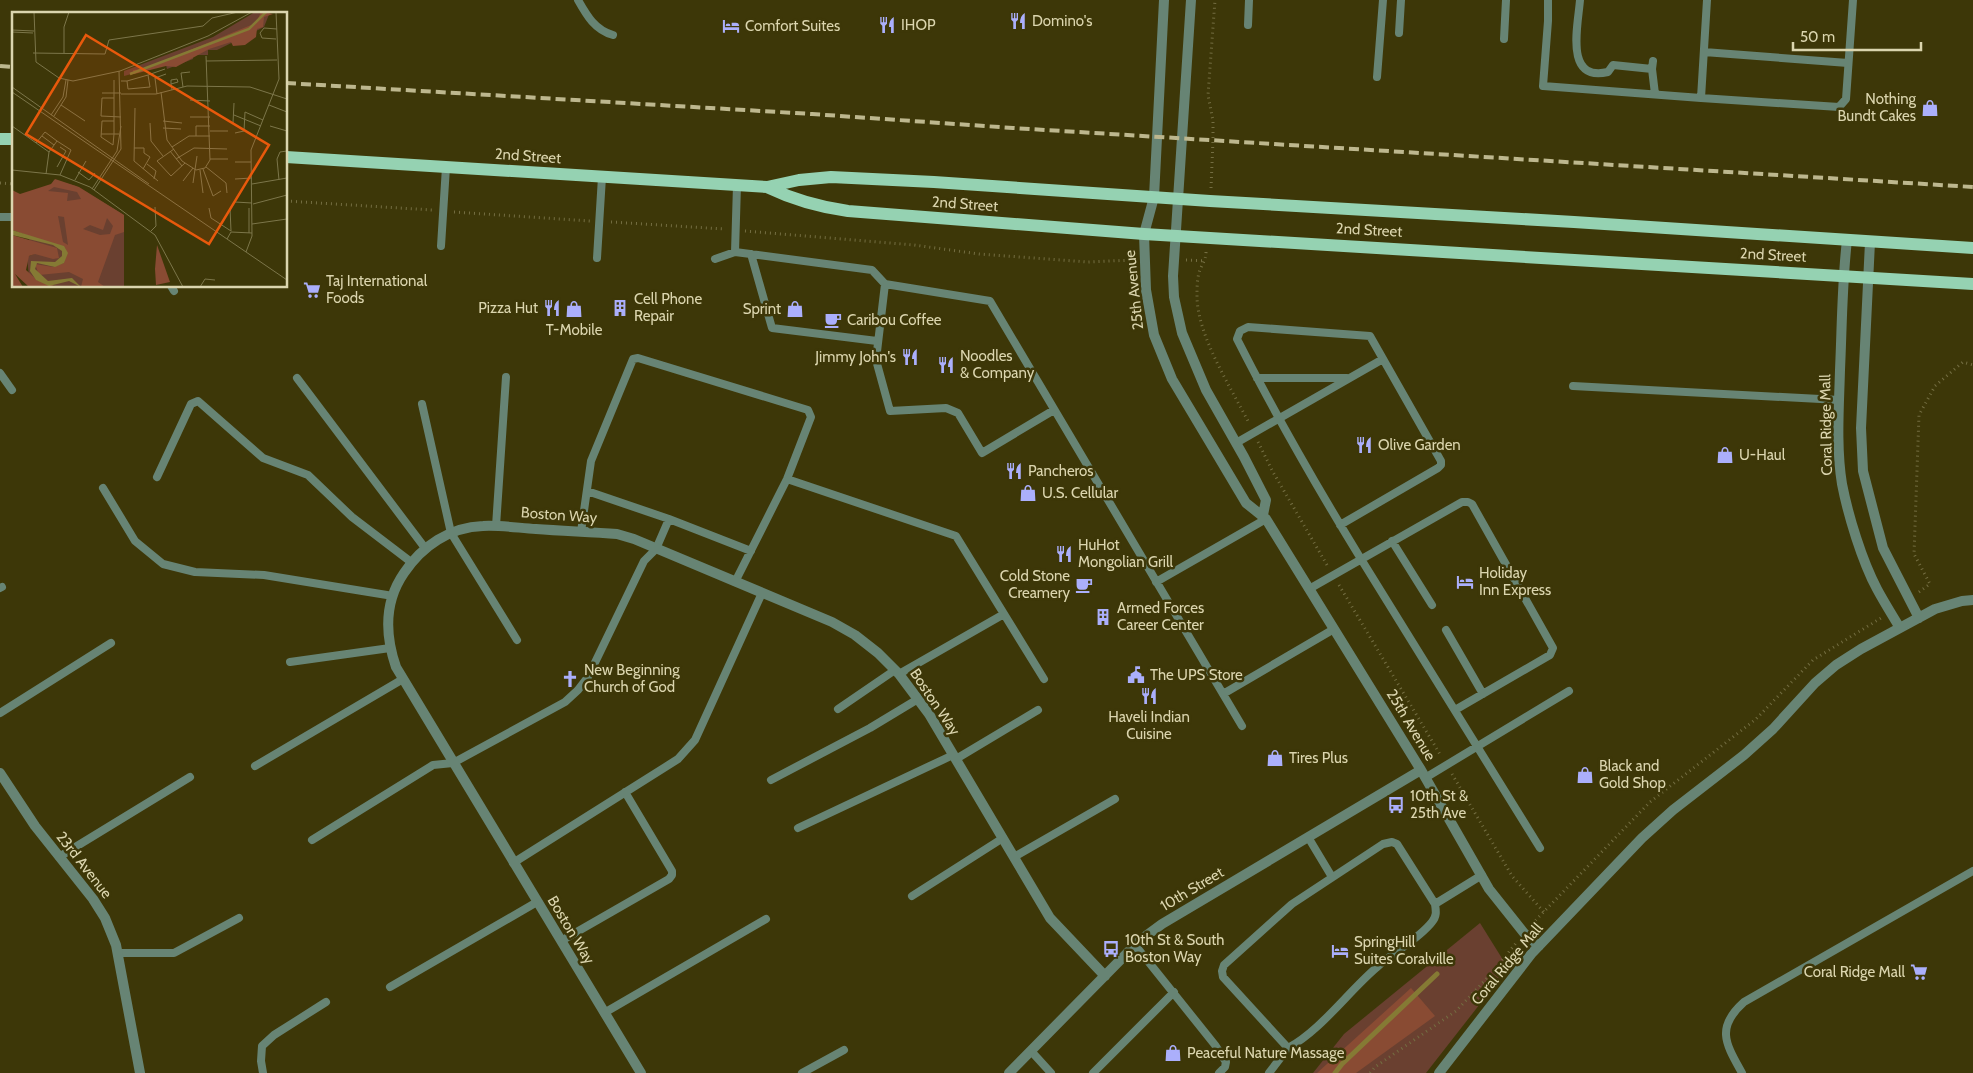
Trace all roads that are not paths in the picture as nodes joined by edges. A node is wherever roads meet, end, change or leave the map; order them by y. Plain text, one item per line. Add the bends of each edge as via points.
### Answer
1 (578, 0) edge
2 (1164, 0) edge
3 (1190, 0) edge
4 (1249, 0) edge
5 (1383, 0) edge
6 (1401, 0) edge
7 (1506, 0) edge
8 (1548, 0) edge
9 (1580, 0) edge
10 (1707, 0) edge
11 (1853, 0) edge
12 (1248, 25) dead end
13 (1398, 33) dead end
14 (613, 35) dead end
15 (1504, 39) dead end
16 (1704, 52) junction
17 (1848, 63) junction
18 (1377, 77) dead end
19 (1654, 94) junction
20 (1701, 98) junction
21 (288, 157) edge
22 (446, 167) junction
23 (602, 177) junction
24 (737, 185) junction
25 (767, 187) junction
26 (1154, 197) junction
27 (1178, 198) junction
28 (1144, 234) junction
29 (1176, 235) junction
30 (1847, 240) junction
31 (1870, 242) junction
32 (441, 246) dead end
33 (1973, 248) edge
34 (735, 252) junction
35 (751, 254) junction
36 (597, 258) dead end
37 (715, 259) dead end
38 (1843, 275) junction
39 (1868, 277) junction
40 (885, 284) junction
41 (1973, 284) edge
42 (877, 342) junction
43 (1383, 359) junction
44 (0, 373) edge
45 (506, 377) dead end
46 (297, 378) dead end
47 (1257, 378) junction
48 (1350, 378) junction
49 (1573, 386) dead end
50 (12, 390) dead end
51 (1839, 400) junction
52 (422, 404) dead end
53 (1054, 410) junction
54 (1278, 419) junction
55 (1236, 443) junction
56 (157, 477) dead end
57 (787, 479) junction
58 (103, 488) dead end
59 (587, 491) junction
60 (1264, 517) junction
61 (669, 519) junction
62 (1340, 525) junction
63 (496, 526) junction
64 (581, 532) junction
65 (451, 533) junction
66 (1392, 541) junction
67 (425, 548) junction
68 (656, 549) junction
69 (751, 551) junction
70 (1361, 559) junction
71 (411, 562) junction
72 (735, 582) junction
73 (1156, 582) junction
74 (1309, 589) junction
75 (762, 593) junction
76 (393, 596) junction
77 (1973, 600) edge
78 (1432, 605) dead end
79 (1004, 614) junction
80 (1919, 618) junction
81 (1900, 628) junction
82 (1334, 629) junction
83 (1446, 630) dead end
84 (517, 640) dead end
85 (111, 643) dead end
86 (390, 648) junction
87 (290, 662) dead end
88 (897, 672) junction
89 (403, 679) junction
90 (1044, 679) dead end
91 (1569, 691) dead end
92 (1223, 694) junction
93 (1483, 694) junction
94 (918, 700) junction
95 (838, 710) dead end
96 (1038, 710) dead end
97 (1455, 710) junction
98 (0, 713) edge
99 (1242, 726) dead end
100 (1478, 747) junction
101 (954, 757) junction
102 (453, 763) junction
103 (255, 766) dead end
104 (0, 773) edge
105 (1423, 774) junction
106 (190, 777) dead end
107 (771, 780) dead end
108 (625, 792) junction
109 (1116, 799) dead end
110 (798, 828) dead end
111 (1308, 837) junction
112 (1003, 838) junction
113 (312, 840) dead end
114 (1540, 848) dead end
115 (59, 857) junction
116 (1014, 857) junction
117 (513, 863) junction
118 (1973, 871) edge
119 (1482, 875) junction
120 (1332, 878) junction
121 (912, 896) dead end
122 (537, 902) junction
123 (1435, 904) junction
124 (239, 918) dead end
125 (766, 919) dead end
126 (561, 941) junction
127 (1135, 945) junction
128 (1539, 946) junction
129 (118, 953) junction
130 (1105, 976) junction
131 (390, 987) dead end
132 (1174, 992) junction
133 (326, 1002) dead end
134 (604, 1013) junction
135 (1288, 1048) junction
136 (844, 1050) dead end
137 (1031, 1051) junction
138 (140, 1073) edge
139 (263, 1073) edge
140 (641, 1073) edge
141 (802, 1073) edge
142 (1009, 1073) edge
143 (1051, 1073) edge
144 (1094, 1073) edge
145 (1219, 1073) edge
146 (1269, 1073) edge
147 (1439, 1073) edge
148 (1742, 1073) edge

1 - 14 lane via 595,26
2 - 26 street, 25th Avenue
3 - 27 street, 25th Avenue
4 - 12 lane
5 - 18 lane
6 - 13 lane
7 - 15 lane
8 - 19 lane via 1543,86
9 - 19 lane via 1576,51 1579,62 1587,71 1598,74 1608,72 1613,65 1652,65
10 - 16 lane
11 - 17 lane
16 - 17 lane
16 - 20 lane
17 - 20 lane via 1846,99 1839,107
19 - 20 lane
21 - 22 main road, 2nd Street
22 - 23 main road, 2nd Street
22 - 32 lane
23 - 24 main road, 2nd Street
23 - 36 lane
24 - 25 main road, 2nd Street
24 - 34 lane
25 - 26 main road, 2nd Street via 831,177
25 - 28 main road, 2nd Street via 794,200 823,208
26 - 27 main road, 2nd Street
26 - 28 street, 25th Avenue
27 - 29 street, 25th Avenue
27 - 30 main road, 2nd Street
28 - 29 main road, 2nd Street
28 - 60 street, 25th Avenue via 1146,290 1154,334 1172,379 1246,503
29 - 38 main road, 2nd Street
29 - 55 street, 25th Avenue via 1174,297 1182,333 1206,390
30 - 31 main road, 2nd Street
30 - 38 street, Coral Ridge Mall
31 - 33 main road, 2nd Street
31 - 39 street
34 - 35 lane
34 - 37 lane
35 - 40 lane via 872,270
35 - 42 lane via 772,328
38 - 39 main road, 2nd Street
38 - 51 street, Coral Ridge Mall
39 - 41 main road, 2nd Street
39 - 80 street via 1860,428 1864,470 1883,548
40 - 42 lane
40 - 53 lane via 990,301
42 - 53 lane via 876,360 890,411 946,408 958,413 982,453
43 - 47 lane via 1370,336 1248,327 1240,331 1236,339
43 - 48 lane
43 - 62 lane via 1441,465
44 - 50 lane
45 - 63 lane
46 - 67 lane
47 - 48 lane
47 - 54 lane
48 - 54 lane
49 - 51 lane
51 - 81 street, Coral Ridge Mall via 1842,484 1867,567
52 - 65 lane
53 - 73 lane
54 - 55 lane
54 - 62 lane
55 - 60 street, 25th Avenue via 1266,500
56 - 71 lane via 191,404 198,401 263,458 308,475 352,517
57 - 59 lane via 811,417 808,410 638,358 631,362 591,462
57 - 69 lane
57 - 79 lane via 956,536
58 - 76 lane via 135,542 163,564 195,572 264,575
59 - 61 lane
59 - 64 lane
60 - 73 lane
60 - 74 street, 25th Avenue
61 - 68 lane
61 - 69 lane
62 - 70 lane
63 - 64 street, Boston Way
63 - 65 street, Boston Way
64 - 68 street, Boston Way via 616,534
65 - 67 street, Boston Way
65 - 84 lane
66 - 70 lane
66 - 78 lane
66 - 93 lane via 1462,502 1472,504 1553,648 1550,655
67 - 71 street, Boston Way
68 - 72 street, Boston Way
68 - 102 lane via 644,561 588,677 578,690 558,706
69 - 72 lane
70 - 74 lane
70 - 97 lane
71 - 76 street, Boston Way via 398,581
72 - 75 street, Boston Way
73 - 92 lane
74 - 82 street, 25th Avenue
75 - 88 street, Boston Way via 855,635
75 - 108 lane via 694,740 678,759
76 - 86 street, Boston Way via 388,627
77 - 80 street, Coral Ridge Mall via 1935,609
79 - 88 lane
79 - 90 lane
80 - 81 street, Coral Ridge Mall
81 - 128 street, Coral Ridge Mall via 1836,665 1814,684 1774,729 1642,838
82 - 92 lane
82 - 105 street, 25th Avenue
83 - 93 lane
85 - 98 lane
86 - 87 lane
86 - 89 street, Boston Way
88 - 94 street, Boston Way
88 - 95 lane
89 - 102 street, Boston Way
89 - 103 lane
91 - 100 lane
92 - 99 lane
93 - 97 lane
94 - 101 street, Boston Way
94 - 107 lane
96 - 101 lane
97 - 100 lane
100 - 105 lane
100 - 114 lane
101 - 110 lane
101 - 112 street, Boston Way
102 - 113 lane via 433,765
102 - 117 street, Boston Way
104 - 115 street, 23rd Avenue
105 - 111 street, 10th Street
105 - 119 street, 25th Avenue
106 - 115 lane
108 - 117 lane
108 - 126 lane via 672,875
109 - 116 lane
111 - 120 lane
111 - 127 street, 10th Street via 1162,924
112 - 116 street, Boston Way
112 - 121 lane
115 - 129 street, 23rd Avenue via 105,918
116 - 130 street, Boston Way via 1050,918
117 - 122 street, Boston Way
118 - 148 lane via 1744,1002 1733,1012 1726,1037
119 - 123 lane
119 - 128 street, 25th Avenue via 1524,933
120 - 123 lane via 1392,842 1397,844
120 - 135 lane via 1292,904 1242,947 1222,971 1223,977
122 - 126 street, Boston Way
122 - 131 lane
123 - 135 lane via 1437,913 1424,930 1376,967 1312,1030
124 - 129 lane via 174,952
125 - 134 lane
126 - 134 street, Boston Way
127 - 130 street, 10th Street
127 - 132 lane
128 - 147 street, Coral Ridge Mall
129 - 138 street, 23rd Avenue
130 - 137 street, 10th Street
132 - 144 lane
132 - 145 lane via 1226,1062
133 - 139 lane via 262,1046
134 - 140 street, Boston Way
135 - 146 lane
136 - 141 lane
137 - 142 street, 10th Street
137 - 143 lane

